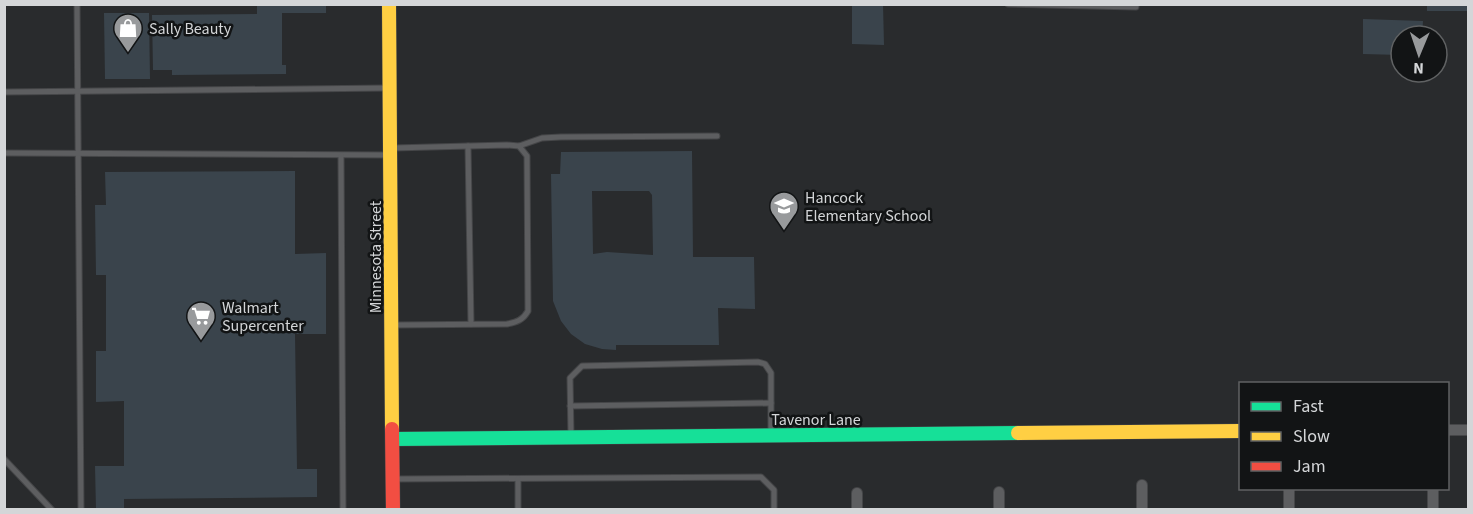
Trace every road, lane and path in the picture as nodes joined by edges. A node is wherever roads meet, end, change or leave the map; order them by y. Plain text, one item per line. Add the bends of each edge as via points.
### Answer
1 (77, 4) edge
2 (389, 4) edge
3 (1008, 4) edge
4 (1136, 4) edge
5 (390, 88) junction
6 (78, 91) junction
7 (4, 92) edge
8 (717, 136) dead end
9 (468, 146) junction
10 (519, 146) junction
11 (391, 151) junction
12 (77, 152) junction
13 (4, 153) edge
14 (341, 156) junction
15 (471, 324) junction
16 (392, 325) junction
17 (771, 403) junction
18 (570, 406) junction
19 (1449, 430) edge
20 (1468, 430) edge
21 (1239, 431) edge
22 (771, 435) junction
23 (571, 437) junction
24 (393, 439) junction
25 (4, 459) edge
26 (393, 479) junction
27 (518, 479) junction
28 (1142, 485) dead end
29 (1289, 490) edge
30 (1433, 490) edge
31 (999, 492) dead end
32 (857, 493) dead end
33 (52, 510) edge
34 (81, 510) edge
35 (343, 510) edge
36 (393, 510) edge
37 (518, 510) edge
38 (774, 510) edge
39 (857, 510) edge
40 (999, 510) edge
41 (1142, 510) edge
42 (1289, 510) edge
43 (1433, 510) edge

1 - 6 lane
2 - 5 street, Minnesota Street
3 - 4 lane
5 - 6 lane
5 - 11 street, Minnesota Street
6 - 7 lane
6 - 12 lane
8 - 10 lane via 551,137
9 - 10 lane
9 - 11 lane
9 - 15 lane
10 - 15 lane via 527,156 528,311 517,322
11 - 14 lane
11 - 16 street, Minnesota Street
12 - 13 lane
12 - 14 lane
12 - 34 lane
14 - 35 lane
15 - 16 lane
16 - 24 street, Minnesota Street
17 - 18 lane
17 - 18 lane via 769,367 758,362 589,364 573,373
17 - 22 lane
18 - 23 lane
19 - 20 street
21 - 22 street, Tavenor Lane
22 - 23 street, Tavenor Lane
23 - 24 street, Tavenor Lane
24 - 26 street, Minnesota Street
25 - 33 lane
26 - 27 lane
26 - 36 street, Minnesota Street
27 - 37 lane
27 - 38 lane via 761,477 774,490
28 - 41 street
29 - 42 street
30 - 43 street
31 - 40 street
32 - 39 street

